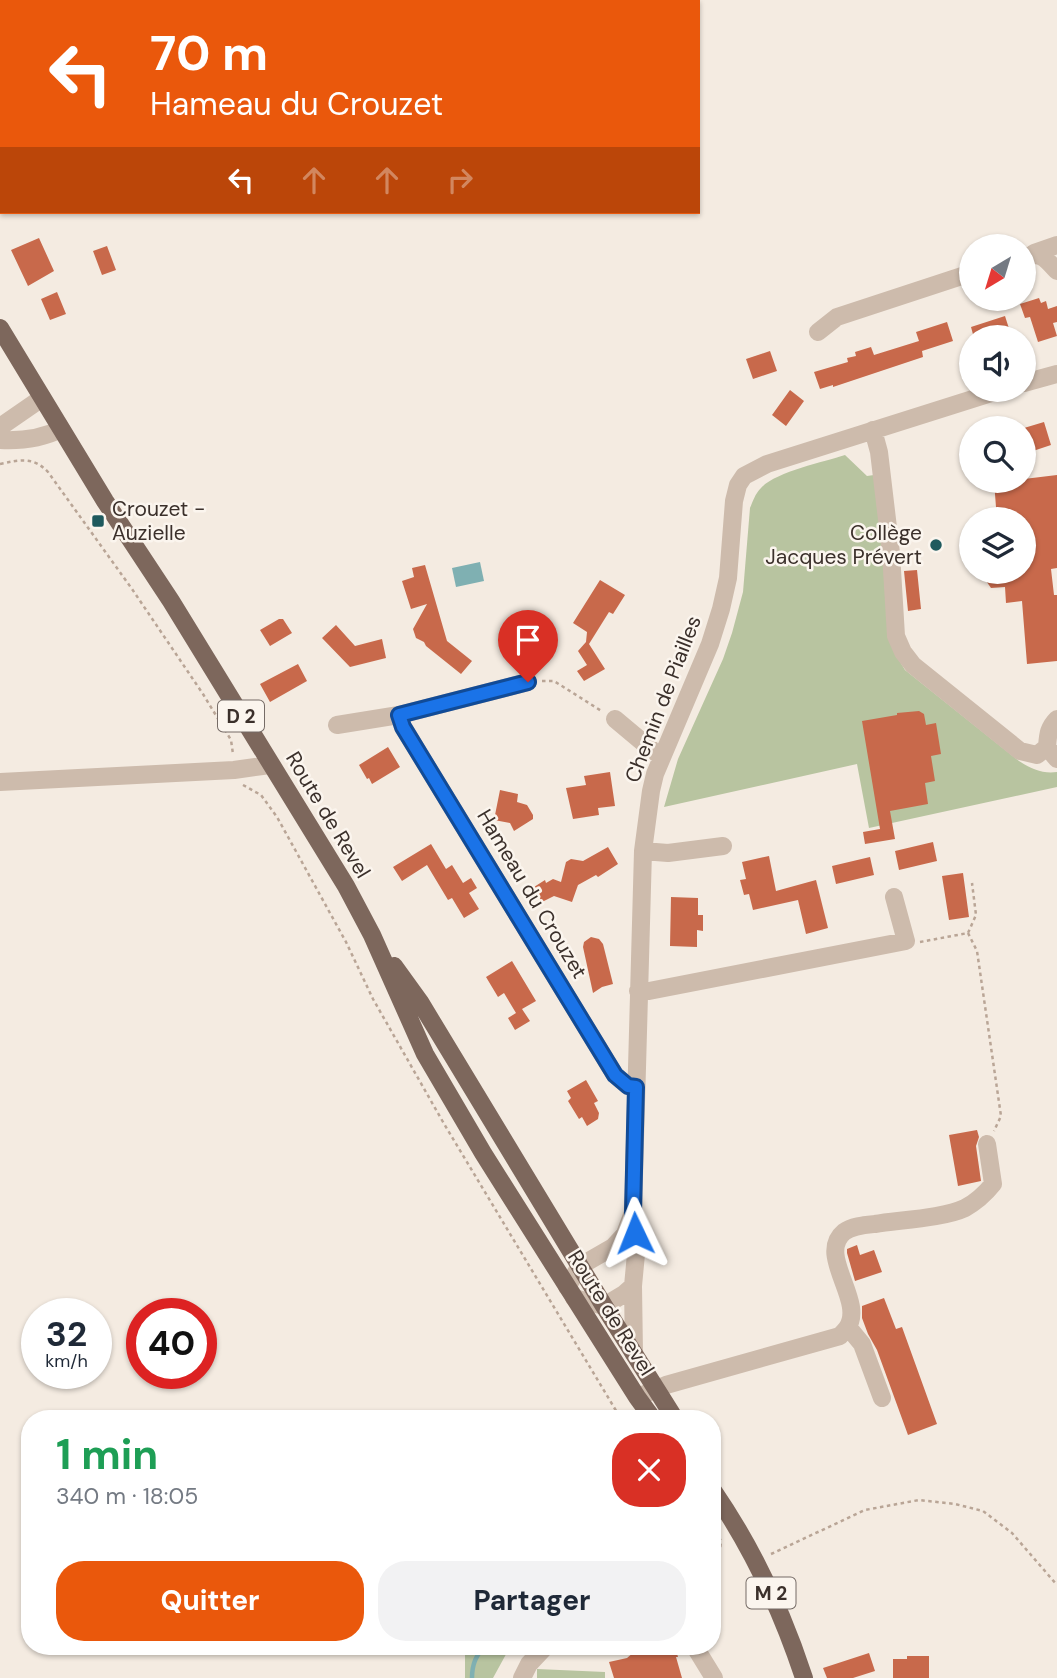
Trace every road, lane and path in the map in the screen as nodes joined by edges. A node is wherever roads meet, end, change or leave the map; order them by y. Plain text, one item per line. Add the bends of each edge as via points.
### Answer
1 (1057, 245) edge
2 (1036, 252) edge
3 (1036, 256) edge
4 (1057, 271) edge
5 (959, 278) edge
6 (0, 328) edge
7 (818, 332) dead end
8 (1057, 374) edge
9 (1036, 380) edge
10 (42, 398) junction
11 (963, 402) edge
12 (0, 427) edge
13 (61, 429) junction
14 (873, 430) junction
15 (0, 440) edge
16 (0, 464) edge
17 (528, 682) joint
18 (399, 715) junction
19 (615, 719) joint
20 (1057, 719) edge
21 (337, 724) dead end
22 (1052, 753) edge
23 (662, 756) junction
24 (270, 765) junction
25 (234, 770) junction
26 (0, 782) edge
27 (723, 846) dead end
28 (643, 850) junction
29 (972, 883) dead end
30 (894, 897) dead end
31 (968, 933) junction
32 (372, 935) junction
33 (906, 941) junction
34 (638, 991) junction
35 (636, 1087) junction
36 (987, 1144) joint
37 (633, 1212) junction
38 (580, 1266) junction
39 (633, 1286) junction
40 (571, 1292) junction
41 (604, 1306) junction
42 (848, 1327) junction
43 (634, 1354) junction
44 (655, 1389) junction
45 (637, 1397) junction
46 (882, 1398) dead end
47 (616, 1410) edge
48 (646, 1410) edge
49 (669, 1410) edge
50 (721, 1502) edge
51 (766, 1556) dead end
52 (1057, 1585) edge
53 (537, 1655) edge
54 (700, 1655) edge
55 (522, 1678) edge
56 (714, 1678) edge
57 (804, 1678) edge

1 - 2 street
3 - 4 street via 1045,258
5 - 7 street via 837,317
6 - 10 main road, Route de Revel / D 2
8 - 9 street
10 - 12 street
10 - 13 main road, Route de Revel / D 2
11 - 14 street, Chemin de Piailles
13 - 15 street via 50,435
13 - 24 main road, Route de Revel / D 2
14 - 22 street via 891,553 896,636 902,652 1020,751
14 - 23 street, Chemin de Piailles via 744,475 734,501 721,609
16 - 25 path via 33,462 48,472 227,732
17 - 18 street
17 - 19 path via 554,681
18 - 21 street
18 - 35 street, Hameau du Crouzet via 615,1075
19 - 23 street
20 - 22 street via 1047,736
23 - 28 street, Chemin de Piailles via 651,791
24 - 25 street
24 - 32 main road, Route de Revel / D 2
25 - 26 street
25 - 47 path via 237,780 261,795 277,817 443,1122
27 - 28 street via 668,853
28 - 34 street, Chemin de Piailles
29 - 31 path via 976,915
30 - 33 street
31 - 33 path
31 - 36 path via 977,951 1001,1116
32 - 38 main road, Route de Revel / D 2 via 420,1002
32 - 40 main road, Route de Revel / D 2 via 425,1054
33 - 34 street
34 - 35 street, Chemin de Piailles
35 - 37 street, Chemin de Piailles
36 - 42 street via 993,1184 964,1209 860,1226 845,1232 836,1243 852,1315
37 - 38 street, Chemin de Piailles via 625,1234 613,1247
37 - 39 street, Chemin de Piailles
38 - 40 street, Chemin de Piailles
38 - 41 main road, Route de Revel
39 - 41 street
39 - 43 street, Chemin de Piailles
40 - 41 street
40 - 45 main road, Route de Revel
41 - 43 main road, Route de Revel
42 - 44 street via 840,1336
42 - 46 street via 862,1344
43 - 44 main road, Route de Revel
44 - 45 street
44 - 49 main road, Route de Revel
45 - 48 main road, Route de Revel
50 - 57 main road, M 2 via 773,1597
51 - 52 path via 864,1510 919,1500 983,1511 1012,1533
53 - 55 street
54 - 56 street

